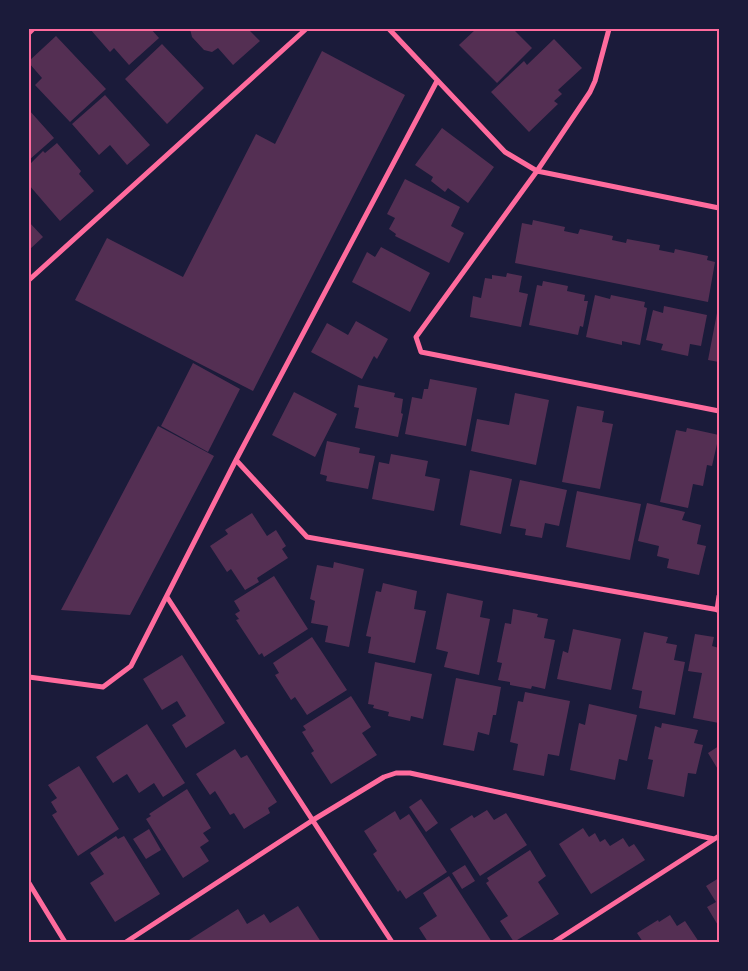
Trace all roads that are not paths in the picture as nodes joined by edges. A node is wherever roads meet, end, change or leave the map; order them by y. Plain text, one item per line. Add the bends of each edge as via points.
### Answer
1 (34, 29) edge
2 (306, 29) edge
3 (389, 29) edge
4 (609, 29) edge
5 (29, 33) edge
6 (437, 81) junction
7 (537, 171) junction
8 (719, 208) edge
9 (29, 280) edge
10 (719, 411) edge
11 (236, 460) junction
12 (719, 596) edge
13 (167, 597) junction
14 (718, 610) edge
15 (29, 677) edge
16 (312, 820) junction
17 (717, 838) edge
18 (29, 883) edge
19 (65, 942) edge
20 (126, 942) edge
21 (392, 942) edge
22 (554, 942) edge

1 - 5 street
2 - 9 street
3 - 6 street
4 - 7 street via 590,92
6 - 7 street via 505,152
6 - 11 street
7 - 8 street
7 - 10 street via 416,337 421,352
11 - 13 street
11 - 14 street via 307,537
12 - 14 street
13 - 15 street via 131,666 103,687
13 - 16 street
16 - 17 street via 384,777 403,773
16 - 20 street
16 - 21 street
17 - 22 street
18 - 19 street

